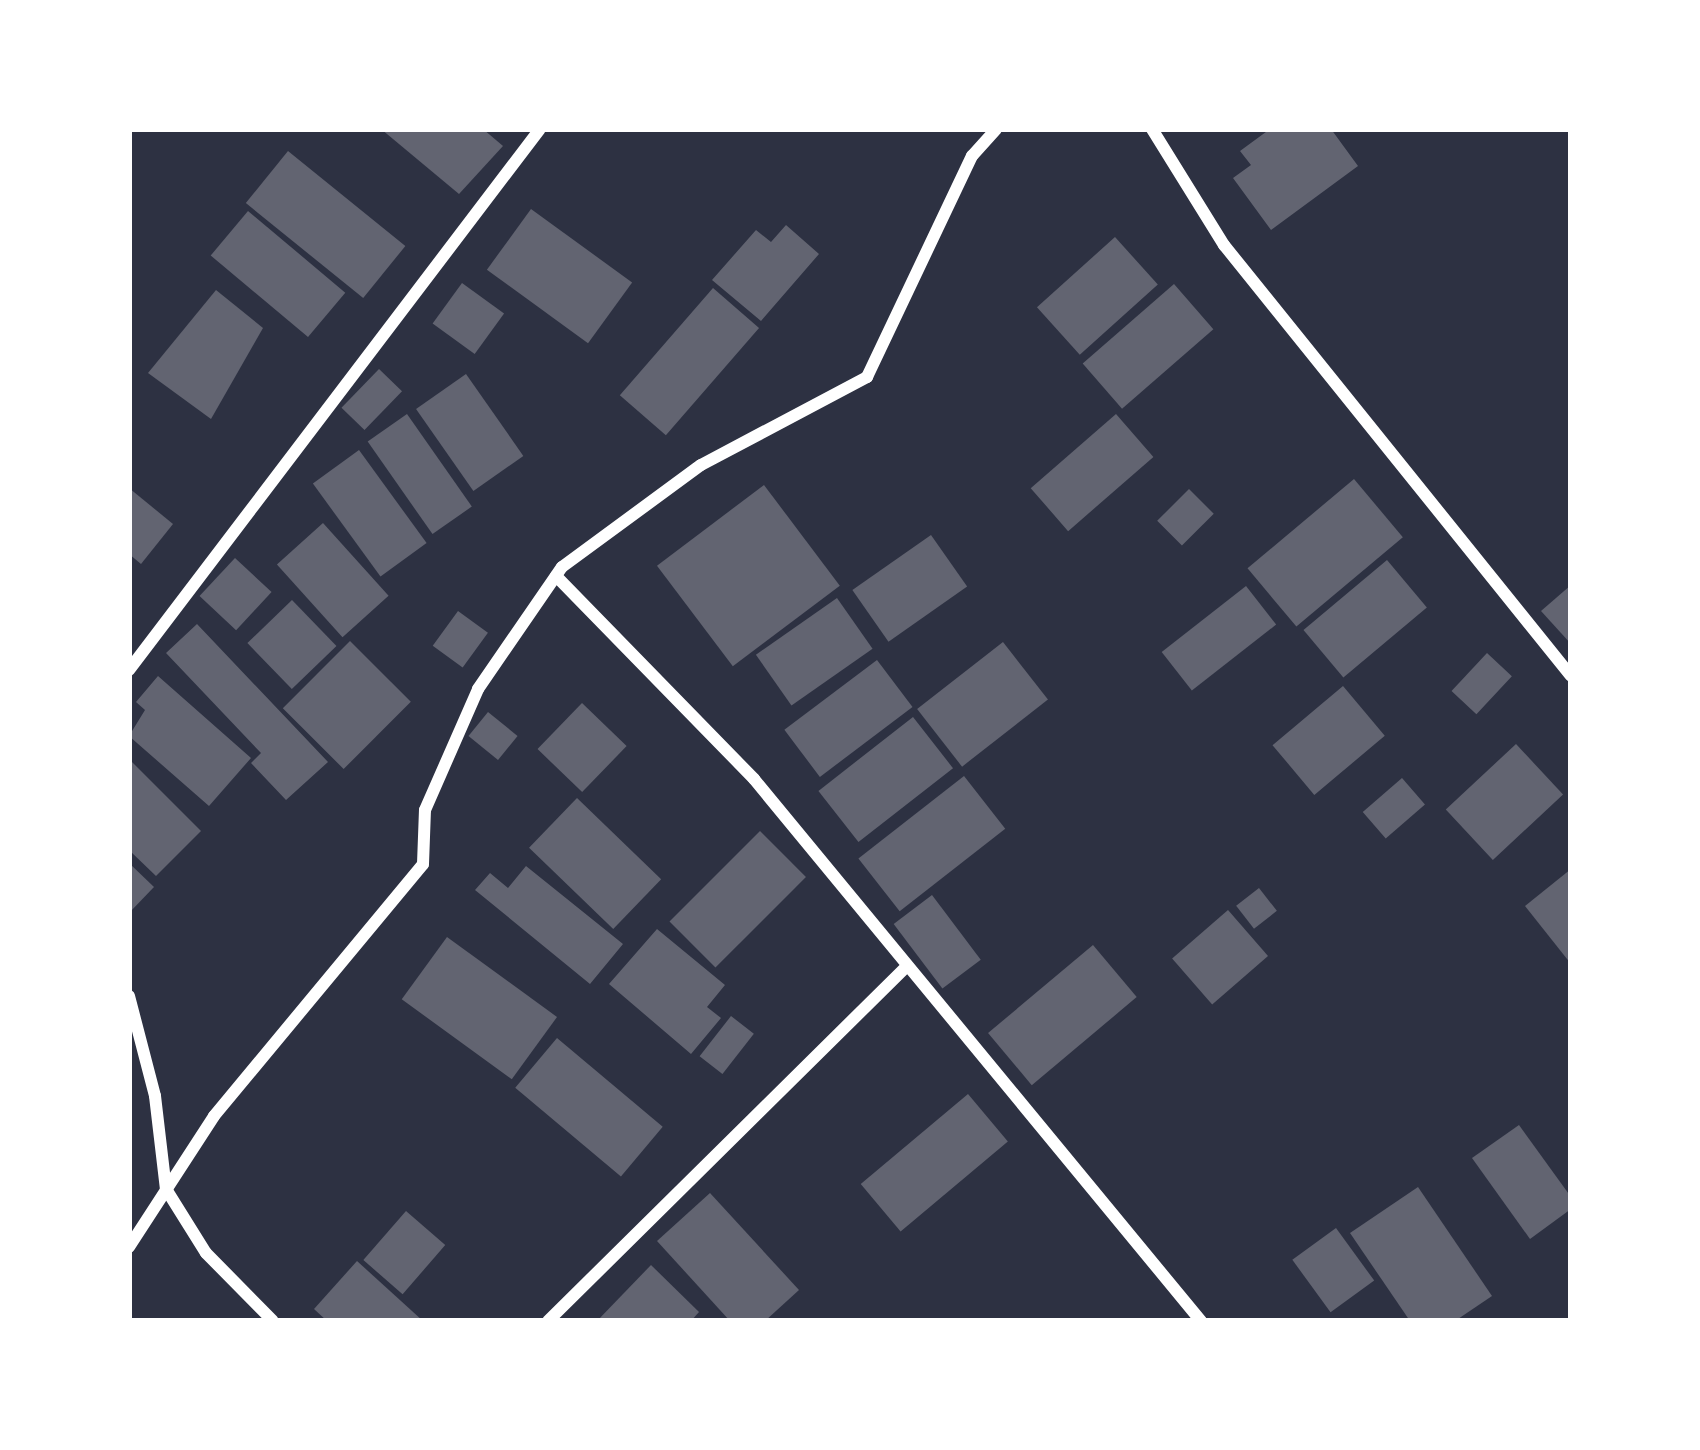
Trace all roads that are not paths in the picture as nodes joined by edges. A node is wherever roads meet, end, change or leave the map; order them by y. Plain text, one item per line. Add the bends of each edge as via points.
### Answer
1 (540, 129) edge
2 (996, 129) edge
3 (1152, 129) edge
4 (556, 576) junction
5 (129, 670) edge
6 (1571, 676) edge
7 (904, 969) junction
8 (129, 996) edge
9 (166, 1190) junction
10 (129, 1247) edge
11 (273, 1321) edge
12 (548, 1321) edge
13 (1201, 1321) edge

1 - 5 street
2 - 4 street via 972,156 867,377 700,465
3 - 6 street via 1224,245
4 - 7 street via 754,779
4 - 9 street via 478,689 425,810 423,864 315,986
7 - 12 street
7 - 13 street
8 - 9 street
9 - 10 street
9 - 11 street via 206,1253

